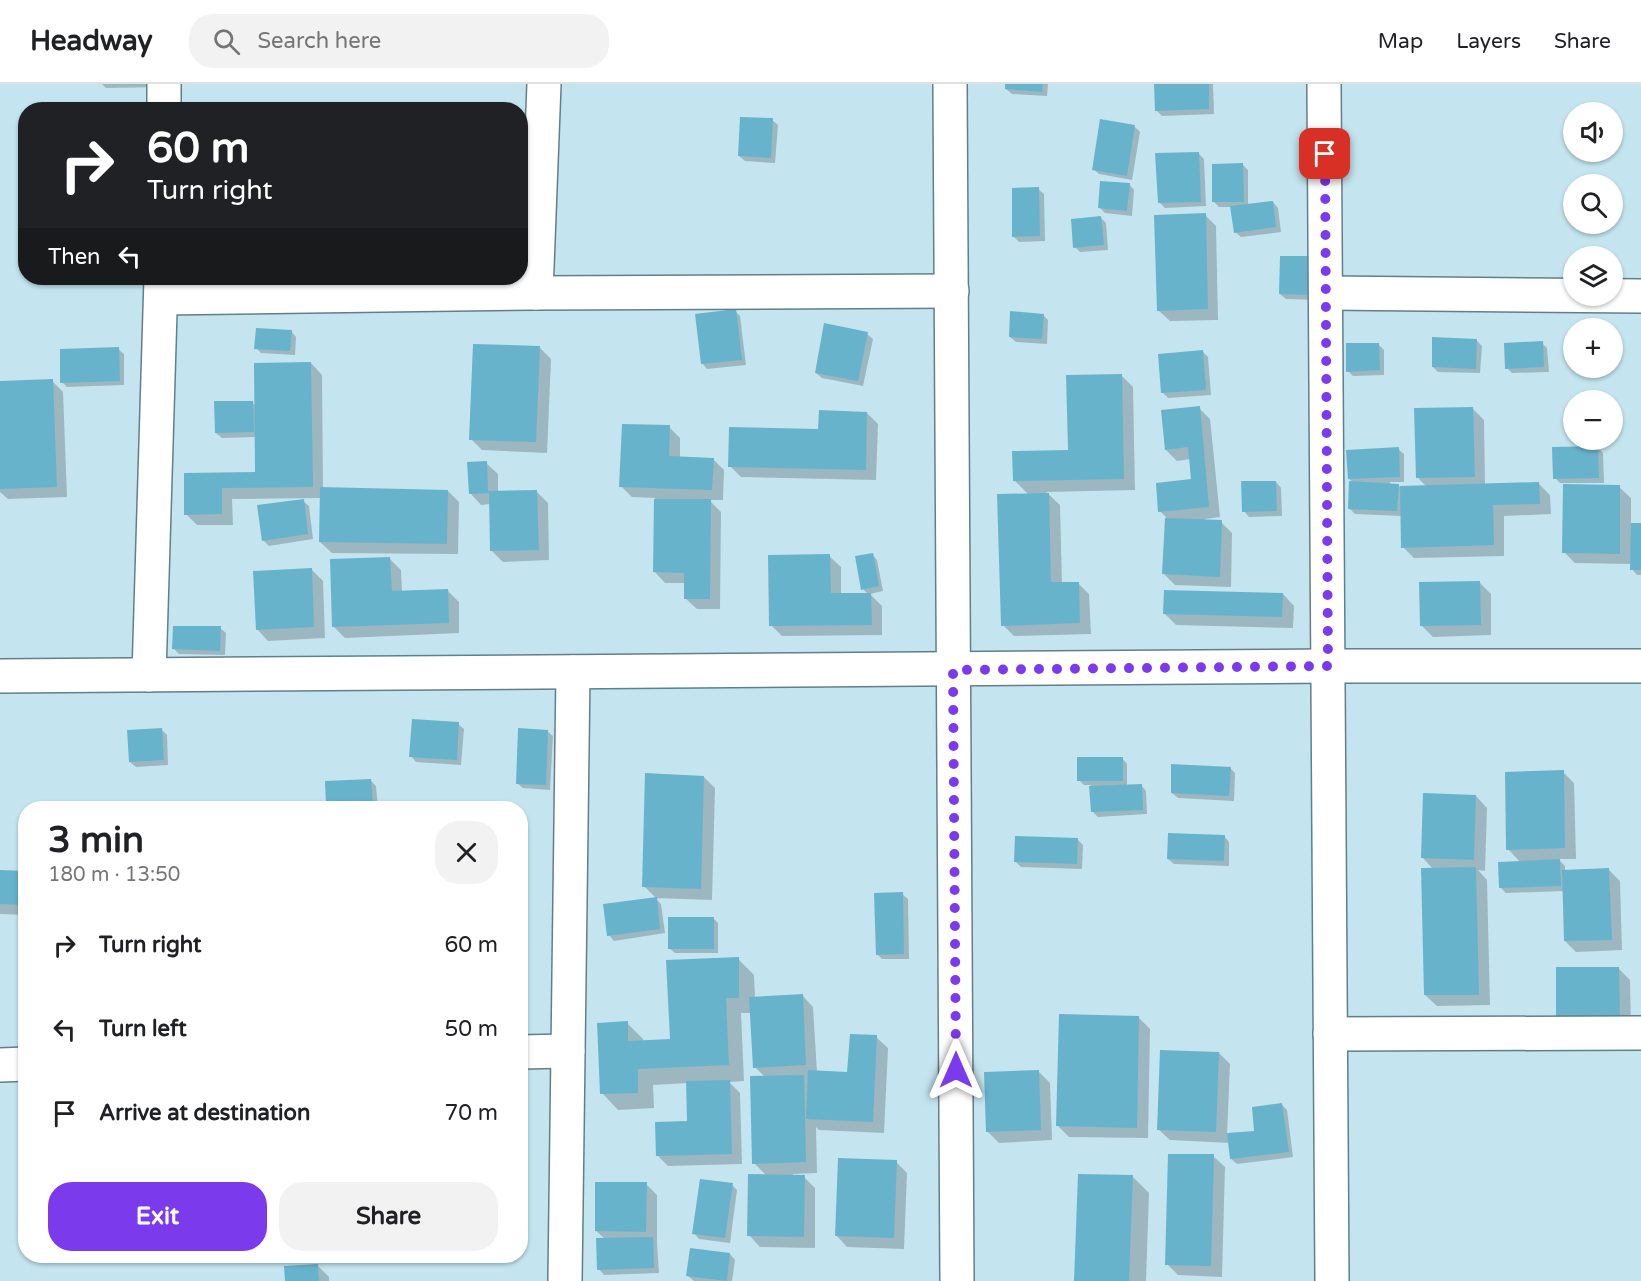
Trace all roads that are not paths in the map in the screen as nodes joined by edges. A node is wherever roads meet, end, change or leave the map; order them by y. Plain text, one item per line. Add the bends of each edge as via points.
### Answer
1 (165, 84) edge
2 (544, 84) edge
3 (950, 84) edge
4 (1324, 84) edge
5 (164, 102) edge
6 (161, 288) edge
7 (952, 291) junction
8 (536, 293) junction
9 (1327, 293) junction
10 (1641, 296) edge
11 (1328, 666) junction
12 (1641, 666) edge
13 (953, 670) junction
14 (573, 672) junction
15 (149, 675) junction
16 (0, 676) edge
17 (1641, 1033) edge
18 (1330, 1034) junction
19 (568, 1051) junction
20 (528, 1052) edge
21 (18, 1064) edge
22 (0, 1065) edge
23 (565, 1281) edge
24 (957, 1281) edge
25 (1332, 1281) edge

1 - 5 street
2 - 8 street
3 - 7 street
4 - 9 street
6 - 8 street
6 - 15 street
7 - 8 street
7 - 13 street
9 - 10 street
9 - 11 street
11 - 12 street
11 - 13 street
11 - 18 street
13 - 14 street
13 - 24 street
14 - 15 street
14 - 19 street
15 - 16 street
17 - 18 street
18 - 25 street
19 - 20 street
19 - 23 street
21 - 22 street

